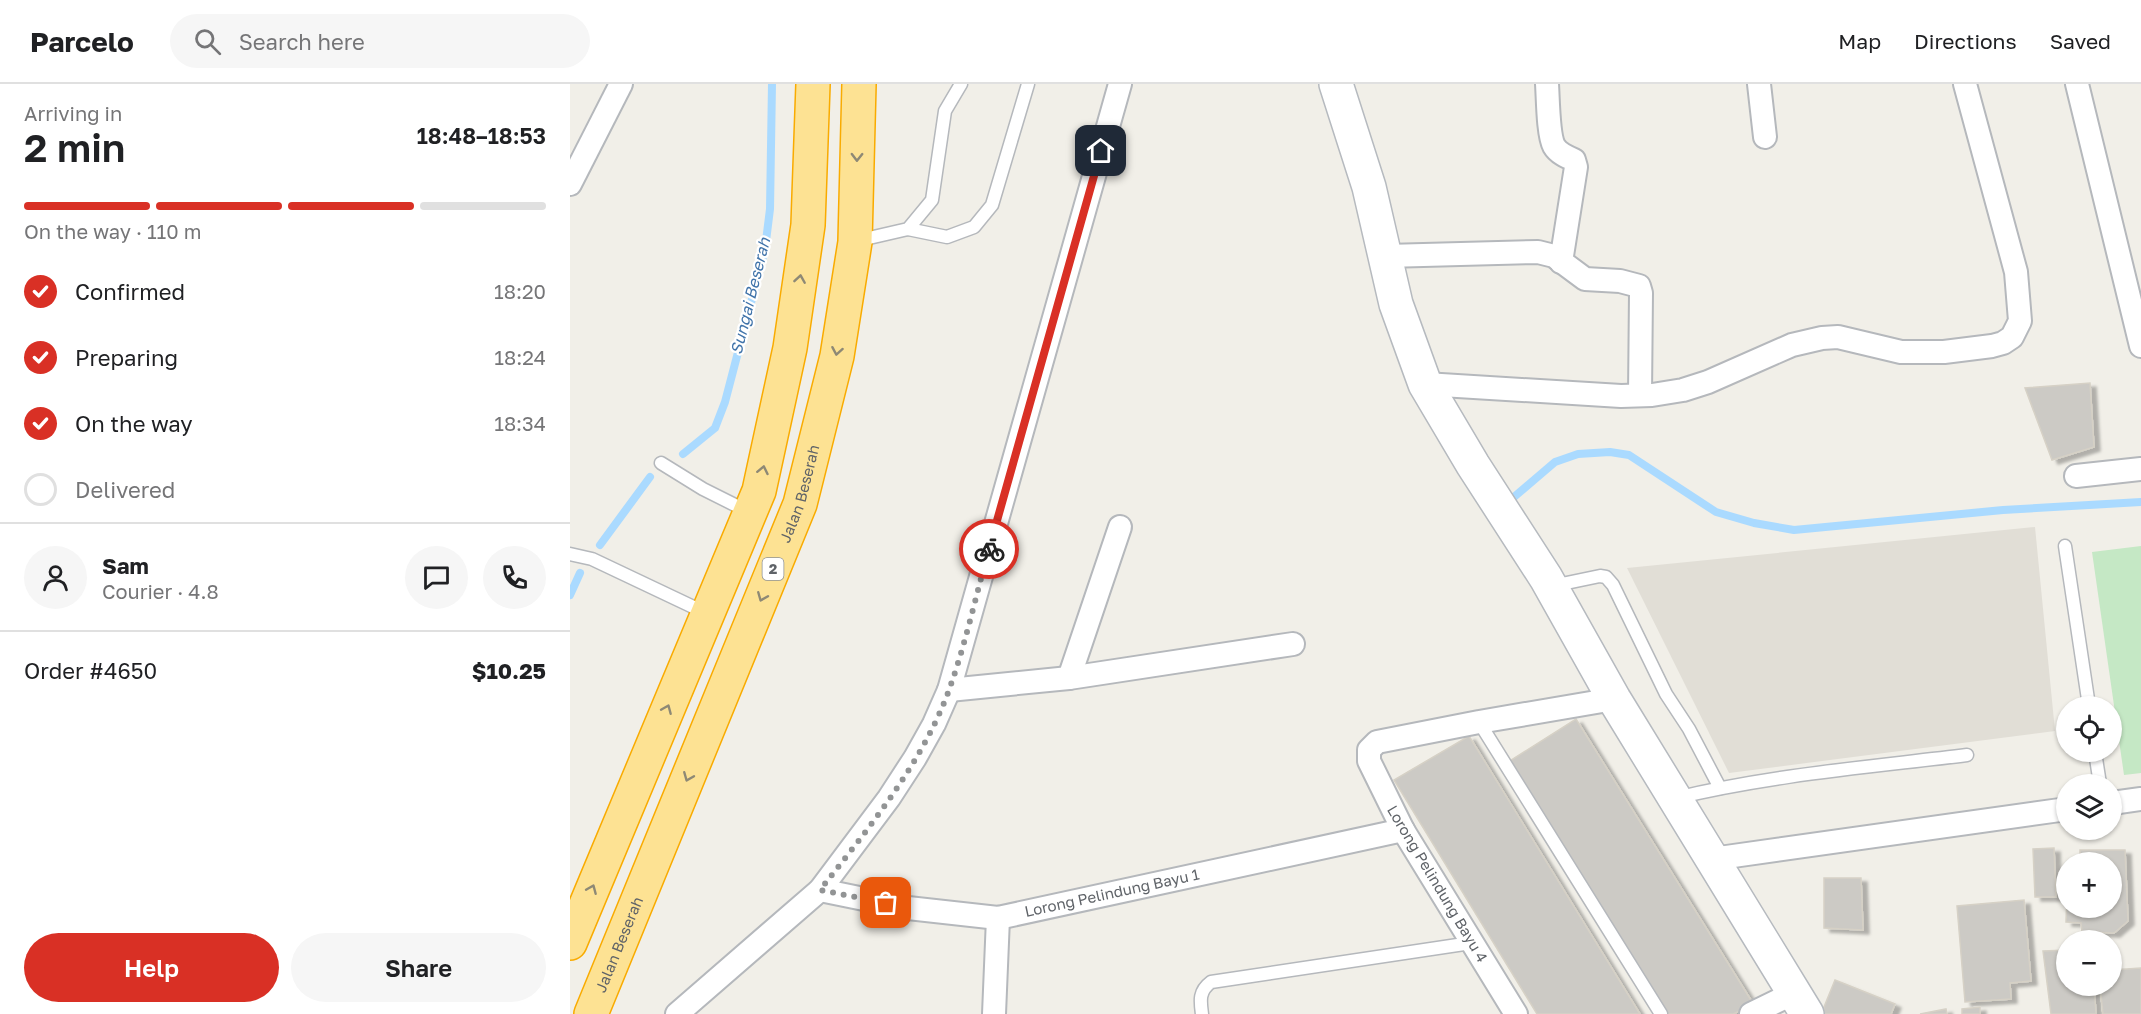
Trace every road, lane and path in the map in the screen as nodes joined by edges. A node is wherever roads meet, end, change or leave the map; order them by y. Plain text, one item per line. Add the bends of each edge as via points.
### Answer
1 (621, 84) edge
2 (813, 84) edge
3 (961, 84) edge
4 (1028, 84) edge
5 (1120, 84) edge
6 (1336, 84) edge
7 (1547, 84) edge
8 (1759, 84) edge
9 (1965, 84) edge
10 (2077, 84) edge
11 (861, 89) edge
12 (1765, 137) dead end
13 (570, 184) edge
14 (908, 229) junction
15 (855, 242) junction
16 (1386, 256) junction
17 (1561, 262) junction
18 (2141, 346) edge
19 (1425, 384) junction
20 (1640, 395) junction
21 (661, 463) dead end
22 (2141, 469) edge
23 (2076, 476) dead end
24 (750, 513) junction
25 (1120, 527) dead end
26 (2065, 546) dead end
27 (570, 554) edge
28 (1551, 587) junction
29 (707, 614) junction
30 (1293, 644) dead end
31 (1069, 678) junction
32 (949, 690) junction
33 (2088, 696) edge
34 (1614, 699) junction
35 (1479, 722) junction
36 (1967, 755) dead end
37 (1720, 788) junction
38 (1675, 798) junction
39 (2141, 799) edge
40 (2122, 802) edge
41 (2056, 811) edge
42 (1403, 830) junction
43 (1712, 859) junction
44 (820, 890) junction
45 (998, 918) junction
46 (1471, 943) junction
47 (570, 944) edge
48 (1800, 1003) edge
49 (591, 1014) edge
50 (677, 1014) edge
51 (994, 1014) edge
52 (1202, 1014) edge
53 (1516, 1014) edge
54 (1661, 1014) edge
55 (1751, 1014) edge

1 - 13 street
24 -> 2 highway via 759,491 790,348 808,225
3 - 14 lane via 945,111 932,200
4 - 14 lane via 992,205 974,227 947,237
5 - 32 street
6 - 16 street
7 - 17 street via 1554,147 1574,160 1576,166
8 - 12 street
9 - 20 street via 2016,272 2020,321 2012,337 1992,346 1944,352 1901,352 1838,337 1822,338 1792,345 1683,390
10 - 18 street
11 -> 15 highway, Jalan Beserah / 2
14 - 15 lane
15 -> 49 highway, Jalan Beserah / 2 via 837,356 800,504
16 - 17 street via 1538,252
16 - 19 street via 1396,304
17 - 20 street via 1585,279 1639,286
19 - 20 street
19 - 28 street
21 - 24 lane
22 - 23 street
24 - 29 highway
25 - 31 street
26 - 33 lane
27 - 29 lane via 592,559
28 - 34 street
28 - 37 lane via 1589,576 1606,577 1613,585 1666,694
47 -> 29 highway
30 - 31 street
31 - 32 street
32 - 44 street via 902,778
34 - 35 street, Lorong Pelindung Bayu 4
34 - 38 street
35 - 42 street, Lorong Pelindung Bayu 4 via 1377,742 1369,750 1369,761
35 - 54 lane
36 - 37 lane
37 - 38 lane
38 - 43 street
39 - 40 street
41 - 43 street
42 - 45 street, Lorong Pelindung Bayu 1
42 - 46 street, Lorong Pelindung Bayu 4
43 - 48 street
44 - 45 street, Lorong Pelindung Bayu 1 via 908,908
44 - 50 street
45 - 51 street
46 - 52 lane via 1211,982 1200,998
46 - 53 street, Lorong Pelindung Bayu 4
48 - 55 street

